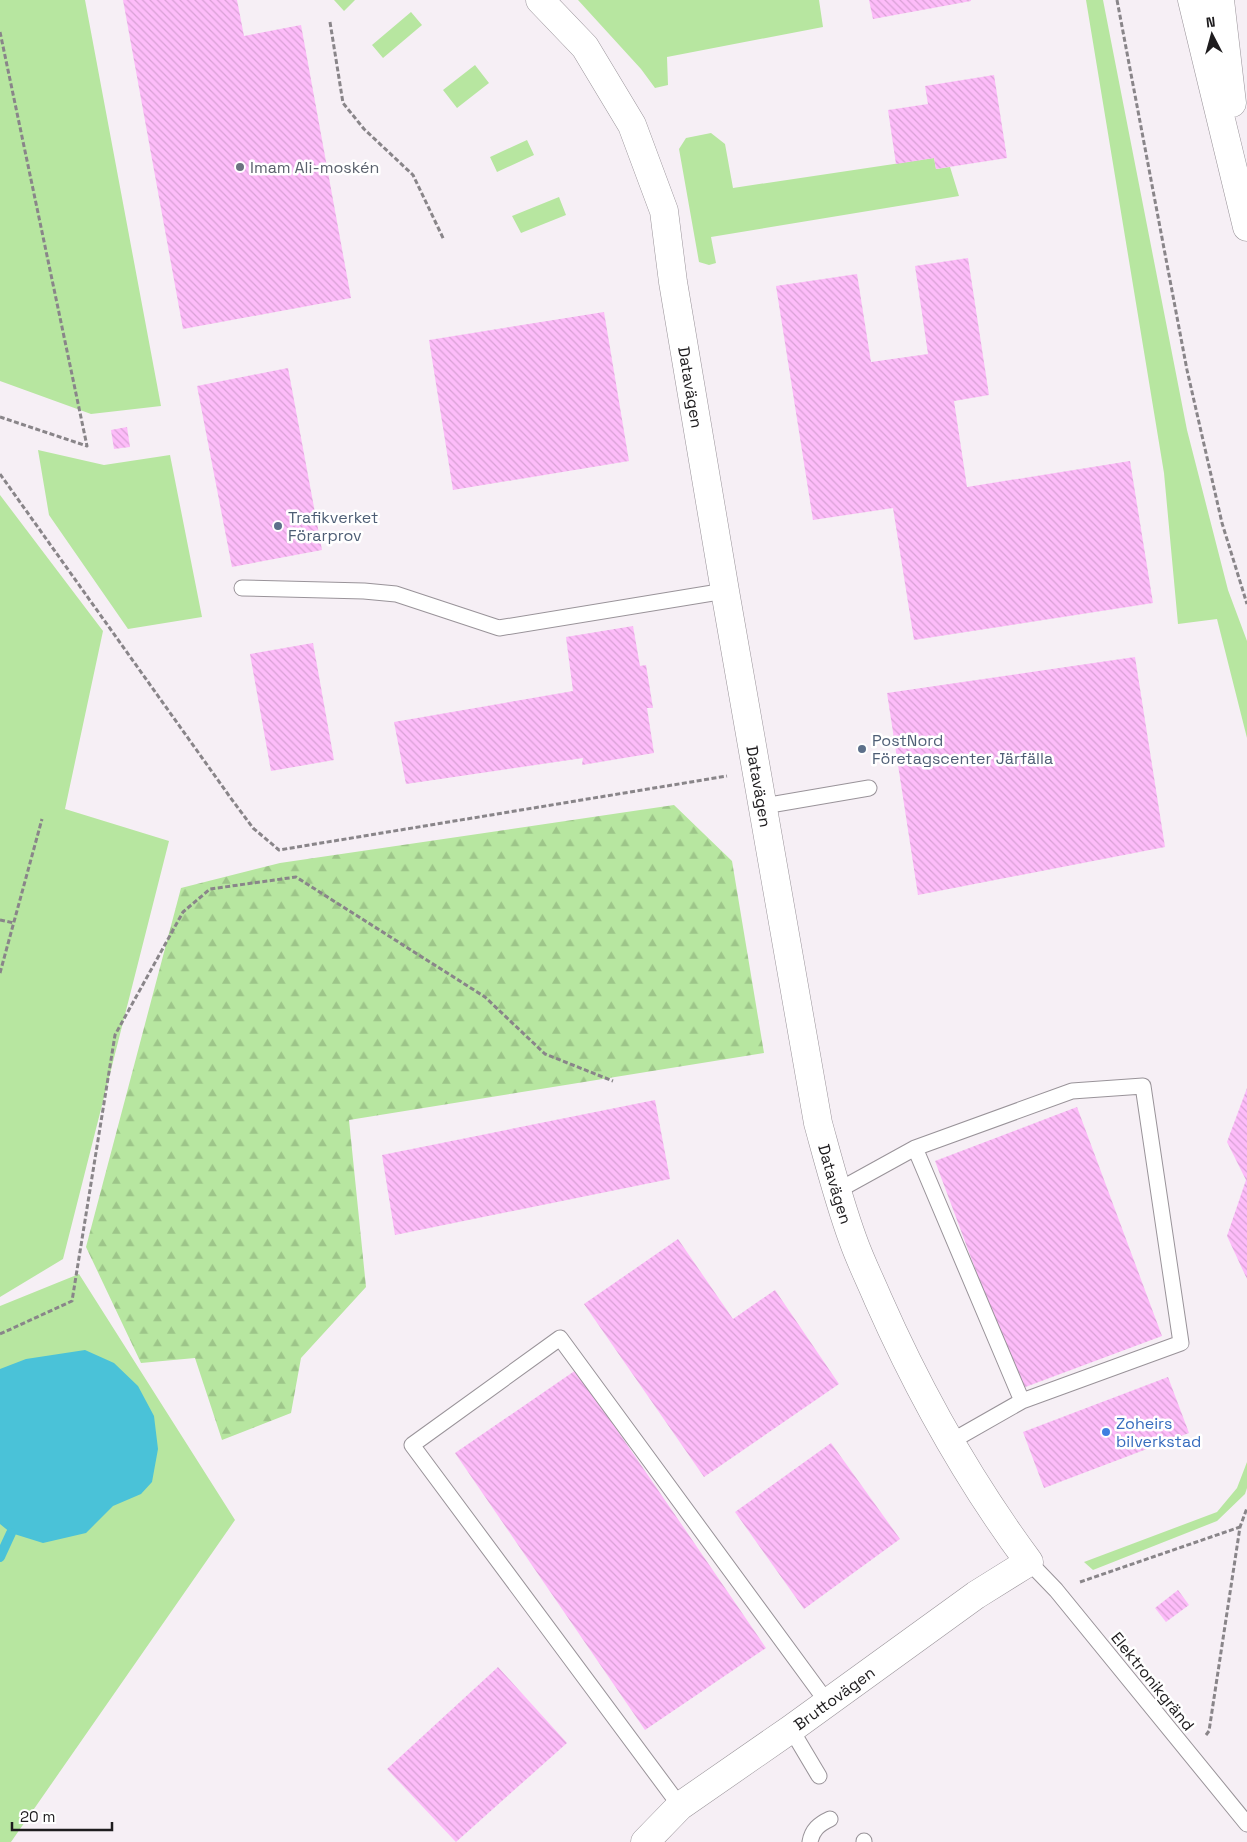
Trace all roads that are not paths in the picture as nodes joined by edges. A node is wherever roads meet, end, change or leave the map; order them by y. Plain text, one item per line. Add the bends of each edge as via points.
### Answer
1 (540, 0) edge
2 (1192, 0) edge
3 (1220, 0) edge
4 (1247, 225) edge
5 (242, 588) dead end
6 (725, 591) junction
7 (869, 788) dead end
8 (764, 806) junction
9 (915, 1148) junction
10 (837, 1191) junction
11 (1022, 1401) junction
12 (950, 1442) junction
13 (1030, 1562) junction
14 (826, 1702) junction
15 (791, 1729) junction
16 (819, 1776) dead end
17 (680, 1806) junction
18 (830, 1819) dead end
19 (1247, 1824) edge
20 (812, 1836) edge
21 (645, 1842) edge

1 - 6 street, Datavägen via 585,47 632,125 664,211
2 - 4 street
3 - 4 street
5 - 6 lane via 396,594 499,628
6 - 8 street, Datavägen
7 - 8 lane
8 - 10 street, Datavägen via 818,1124
9 - 10 lane
9 - 11 lane
9 - 11 lane via 1072,1091 1143,1086 1181,1343
10 - 12 street, Datavägen via 853,1242 896,1339
11 - 12 lane
12 - 13 street, Datavägen
13 - 14 street, Bruttovägen via 976,1595
13 - 19 lane, Elektronikgränd
14 - 15 street, Bruttovägen
14 - 17 lane via 560,1338 412,1445
15 - 16 lane
15 - 17 street, Bruttovägen
17 - 21 street, Bruttovägen
18 - 20 lane via 821,1823

